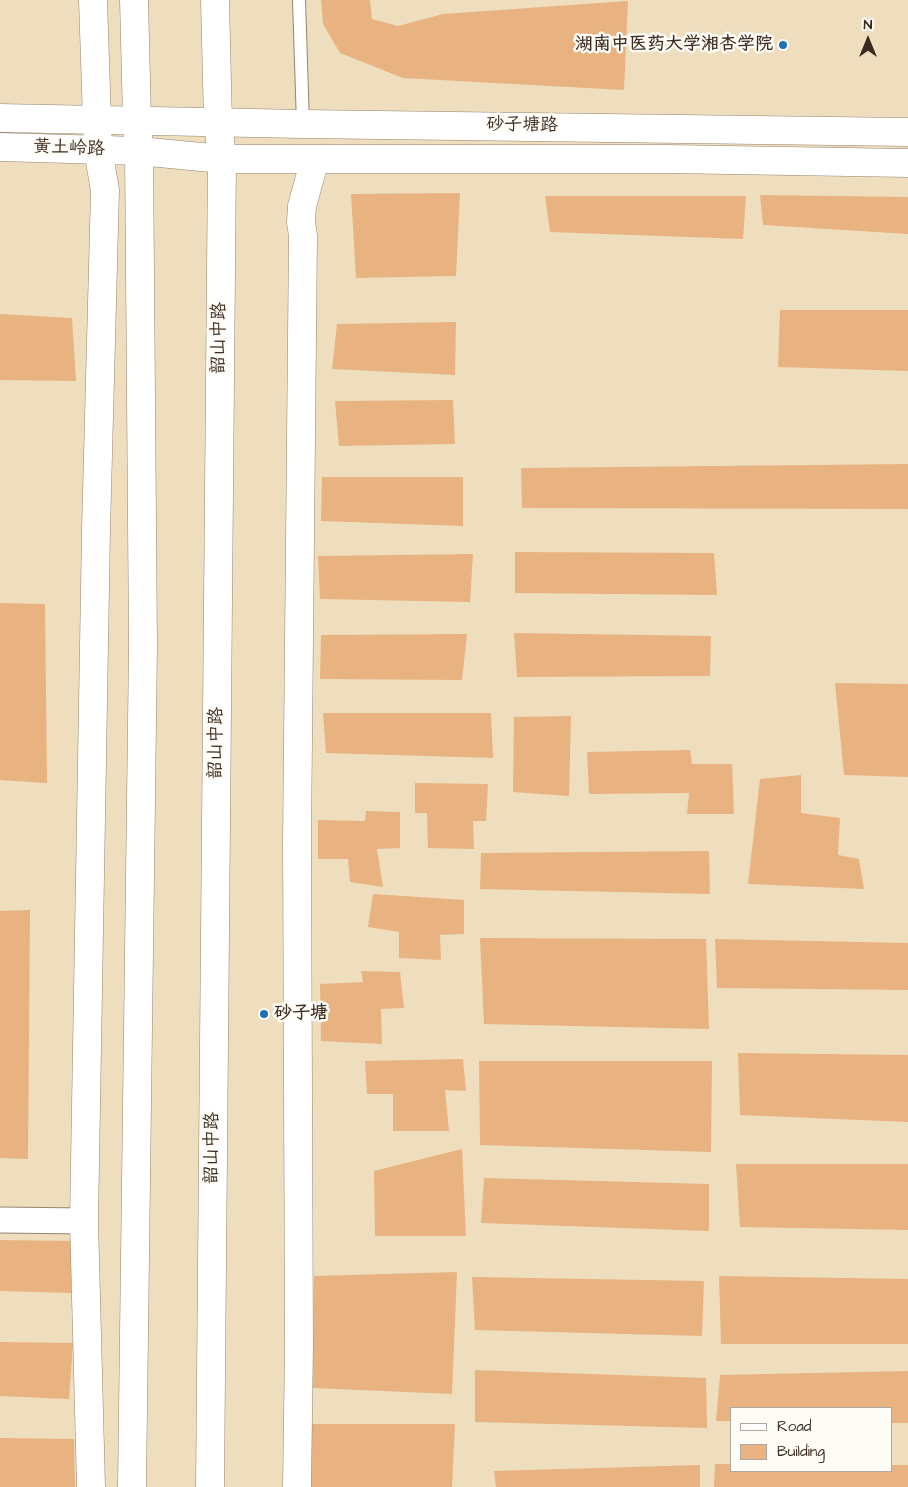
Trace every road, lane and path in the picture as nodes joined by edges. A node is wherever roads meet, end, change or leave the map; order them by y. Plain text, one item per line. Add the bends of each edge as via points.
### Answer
1 (93, 0) edge
2 (134, 0) edge
3 (215, 0) edge
4 (299, 0) edge
5 (0, 118) edge
6 (98, 119) junction
7 (137, 120) junction
8 (218, 122) junction
9 (303, 124) junction
10 (908, 132) edge
11 (0, 147) edge
12 (98, 150) junction
13 (139, 151) junction
14 (222, 159) junction
15 (315, 159) junction
16 (908, 163) edge
17 (0, 1220) edge
18 (84, 1221) junction
19 (91, 1487) edge
20 (132, 1487) edge
21 (210, 1487) edge
22 (297, 1487) edge

1 - 6 street
2 - 7 street
3 - 8 street, 韶山中路
4 - 9 lane
5 - 6 street, 黄土岭路
6 - 7 street, 黄土岭路
6 - 12 street
7 - 8 street, 砂子塘路
7 - 13 street
8 - 9 street, 砂子塘路
8 - 14 street, 韶山中路
9 - 10 street, 砂子塘路
11 - 12 street, 黄土岭路
12 - 13 street, 黄土岭路
12 - 18 street via 105,190
13 - 14 street, 砂子塘路
13 - 20 street via 143,646
14 - 15 street, 砂子塘路
14 - 21 street, 韶山中路
15 - 16 street, 砂子塘路
15 - 22 street via 301,222
17 - 18 street
18 - 19 street

